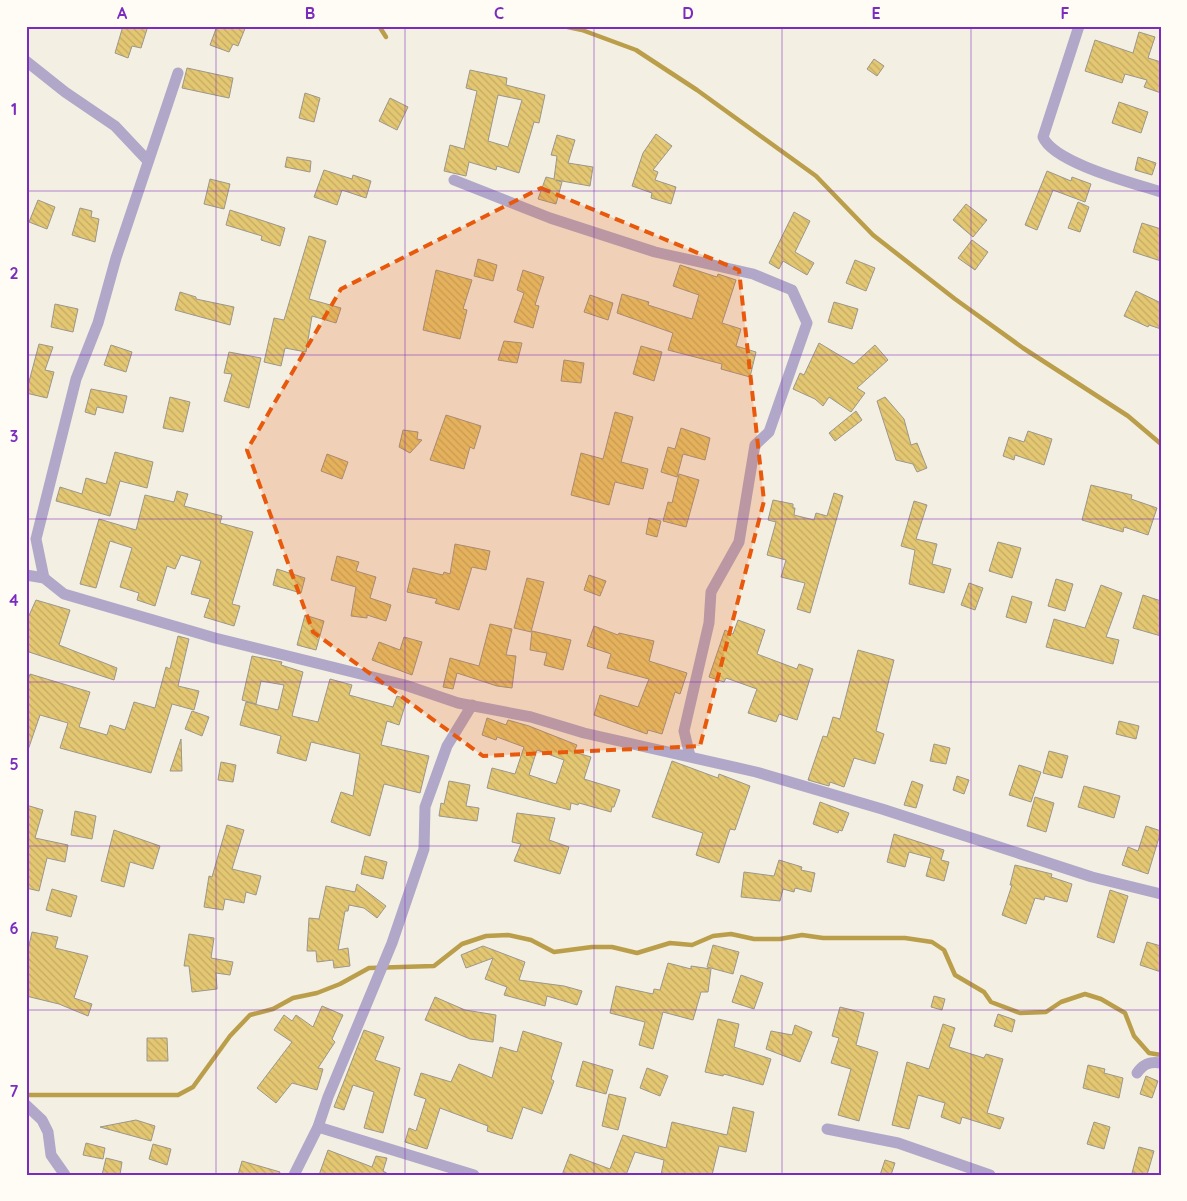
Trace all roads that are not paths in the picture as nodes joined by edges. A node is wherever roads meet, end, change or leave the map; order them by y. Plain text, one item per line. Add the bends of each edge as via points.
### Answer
1 (1079, 26) edge
2 (26, 61) edge
3 (178, 73) dead end
4 (148, 161) junction
5 (454, 180) dead end
6 (1161, 192) edge
7 (26, 574) edge
8 (44, 578) junction
9 (472, 705) junction
10 (690, 756) junction
11 (1161, 894) edge
12 (1161, 1063) edge
13 (1137, 1073) dead end
14 (26, 1105) edge
15 (318, 1127) junction
16 (827, 1129) dead end
17 (65, 1175) edge
18 (294, 1175) edge
19 (474, 1175) edge
20 (990, 1175) edge

1 - 6 street via 1043,137 1047,146 1073,162
2 - 4 street via 115,126
3 - 4 street
4 - 8 street via 98,323 76,379 36,539
5 - 10 street via 550,218 655,252 753,274 784,286 792,290 808,323 769,432 755,445 739,542 711,592 709,623 684,731
7 - 8 street
8 - 9 street via 64,594 215,638
9 - 10 street
9 - 15 street via 447,746 425,807 424,849 392,943
10 - 11 street via 756,772 1092,877
12 - 13 street via 1152,1061
14 - 17 street via 42,1120 48,1132 51,1155
15 - 18 street
15 - 19 street
16 - 20 street via 898,1143

